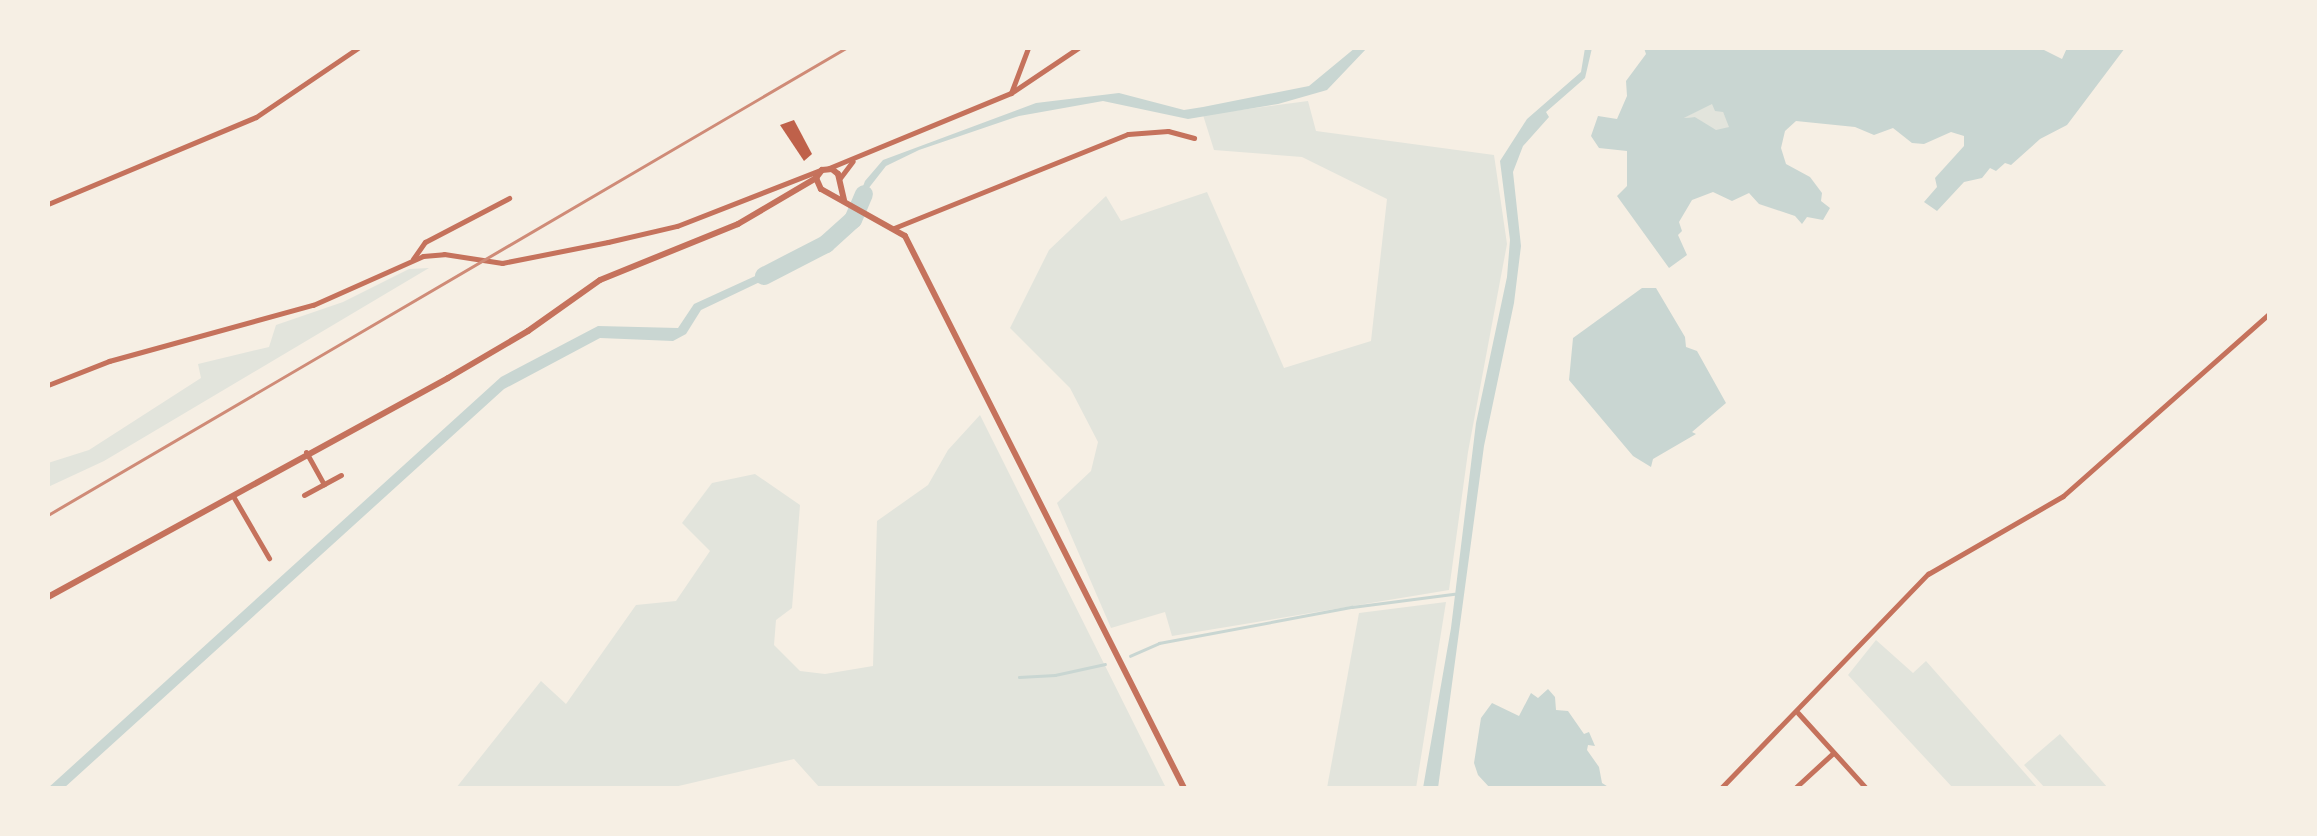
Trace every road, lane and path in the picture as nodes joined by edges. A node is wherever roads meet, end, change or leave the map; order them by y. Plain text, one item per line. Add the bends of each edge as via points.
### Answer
1 (358, 48) edge
2 (1028, 48) edge
3 (1078, 48) edge
4 (1011, 93) junction
5 (1194, 138) dead end
6 (860, 156) junction
7 (825, 169) junction
8 (839, 181) junction
9 (784, 186) junction
10 (802, 186) junction
11 (820, 186) junction
12 (509, 198) dead end
13 (848, 202) junction
14 (48, 204) edge
15 (894, 228) junction
16 (413, 259) junction
17 (2270, 314) edge
18 (48, 385) edge
19 (306, 452) junction
20 (341, 475) dead end
21 (324, 484) junction
22 (231, 494) junction
23 (304, 494) dead end
24 (269, 558) dead end
25 (48, 597) edge
26 (1798, 713) junction
27 (1834, 752) junction
28 (1726, 787) edge
29 (1184, 788) edge
30 (1794, 788) edge
31 (1866, 788) edge

1 - 14 street via 256,117
2 - 4 street
3 - 4 street
4 - 6 street
5 - 15 street via 1168,131 1128,134
6 - 7 street
6 - 8 street
7 - 8 street
7 - 9 street
7 - 11 street
8 - 11 street
8 - 13 street
9 - 10 street
9 - 16 street via 677,226 513,262 444,254
10 - 11 street
10 - 19 street via 738,224 600,280 448,378
11 - 13 street
12 - 16 street via 425,242
13 - 15 street
15 - 29 street via 909,244
16 - 18 street via 313,305 109,361
17 - 26 street via 2063,496 1928,574
19 - 21 street
19 - 22 street
20 - 21 street
21 - 23 street
22 - 24 street
22 - 25 street
26 - 27 street
26 - 28 street
27 - 30 street
27 - 31 street

